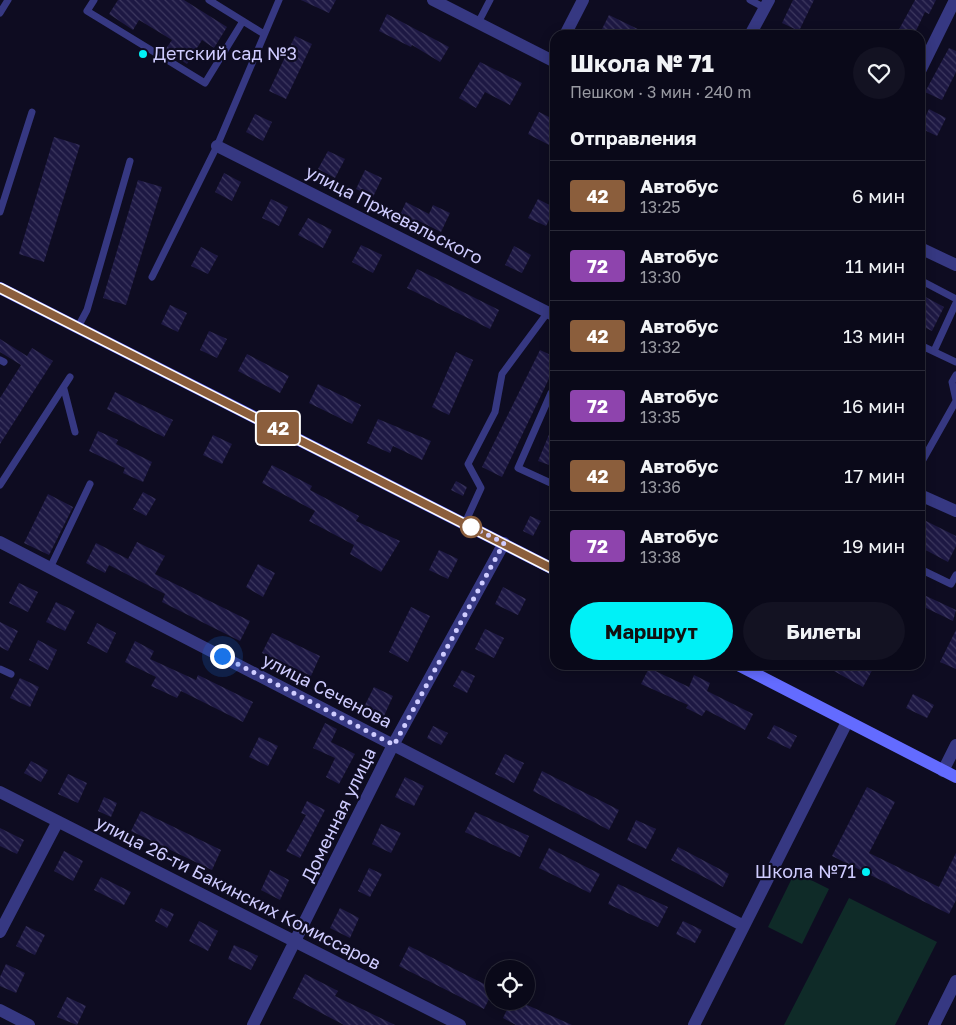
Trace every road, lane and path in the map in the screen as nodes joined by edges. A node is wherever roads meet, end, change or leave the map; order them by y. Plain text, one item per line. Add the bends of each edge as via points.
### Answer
1 (8, 0) edge
2 (94, 0) edge
3 (209, 0) edge
4 (279, 0) edge
5 (433, 0) edge
6 (490, 0) edge
7 (583, 0) edge
8 (750, 0) edge
9 (956, 0) edge
10 (767, 4) edge
11 (0, 13) edge
12 (243, 21) junction
13 (478, 23) junction
14 (568, 30) edge
15 (753, 30) edge
16 (264, 34) junction
17 (550, 57) edge
18 (925, 61) edge
19 (32, 112) dead end
20 (217, 146) junction
21 (130, 162) dead end
22 (0, 212) edge
23 (925, 250) edge
24 (956, 265) edge
25 (152, 277) dead end
26 (925, 283) edge
27 (0, 288) edge
28 (956, 299) edge
29 (956, 303) edge
30 (550, 313) edge
31 (550, 316) edge
32 (78, 327) junction
33 (925, 347) edge
34 (934, 351) junction
35 (956, 362) edge
36 (956, 374) edge
37 (70, 377) dead end
38 (64, 389) junction
39 (550, 395) edge
40 (956, 400) edge
41 (75, 432) dead end
42 (925, 457) edge
43 (550, 483) edge
44 (90, 484) dead end
45 (0, 485) edge
46 (925, 497) edge
47 (956, 511) edge
48 (465, 523) junction
49 (0, 542) edge
50 (504, 543) junction
51 (550, 567) edge
52 (50, 568) junction
53 (925, 571) edge
54 (956, 575) edge
55 (0, 669) edge
56 (748, 670) edge
57 (10, 674) dead end
58 (847, 722) junction
59 (394, 745) junction
60 (956, 745) edge
61 (943, 771) junction
62 (956, 777) edge
63 (0, 792) edge
64 (57, 822) junction
65 (744, 926) junction
66 (0, 932) edge
67 (296, 940) junction
68 (956, 981) edge
69 (0, 1010) edge
70 (939, 1024) edge
71 (29, 1025) edge
72 (253, 1025) edge
73 (460, 1025) edge
74 (694, 1025) edge

1 - 11 lane
2 - 12 lane via 87,11 205,84
3 - 12 lane
4 - 16 lane
5 - 13 street
6 - 13 lane
7 - 14 street
8 - 10 lane
9 - 18 street
10 - 15 street
12 - 16 lane
13 - 17 street
16 - 20 lane
19 - 22 lane
20 - 25 lane
20 - 30 street, улица Пржевальского
21 - 32 lane via 88,310
23 - 24 street
26 - 28 lane
27 - 32 main road
29 - 34 lane
31 - 48 lane via 502,374 495,412 468,464 481,488
32 - 48 main road
33 - 34 lane
34 - 35 lane
36 - 40 lane via 952,382
37 - 38 lane
38 - 41 lane
38 - 45 lane
39 - 43 lane via 518,468
40 - 42 lane
44 - 52 lane
46 - 47 street
48 - 50 main road
49 - 52 street, улица Сеченова
50 - 51 main road
50 - 59 street, Доменная улица
52 - 59 street, улица Сеченова
53 - 54 lane via 951,584
55 - 57 lane
56 - 58 main road
58 - 61 main road
58 - 65 street
59 - 65 street, улица Сеченова
59 - 67 street, Доменная улица
60 - 61 street
61 - 62 main road
63 - 64 street, улица 26-ти Бакинских Комиссаров
64 - 66 street
64 - 67 street, улица 26-ти Бакинских Комиссаров
65 - 74 street
67 - 72 street, Доменная улица
67 - 73 street, улица 26-ти Бакинских Комиссаров
68 - 70 street
69 - 71 street

